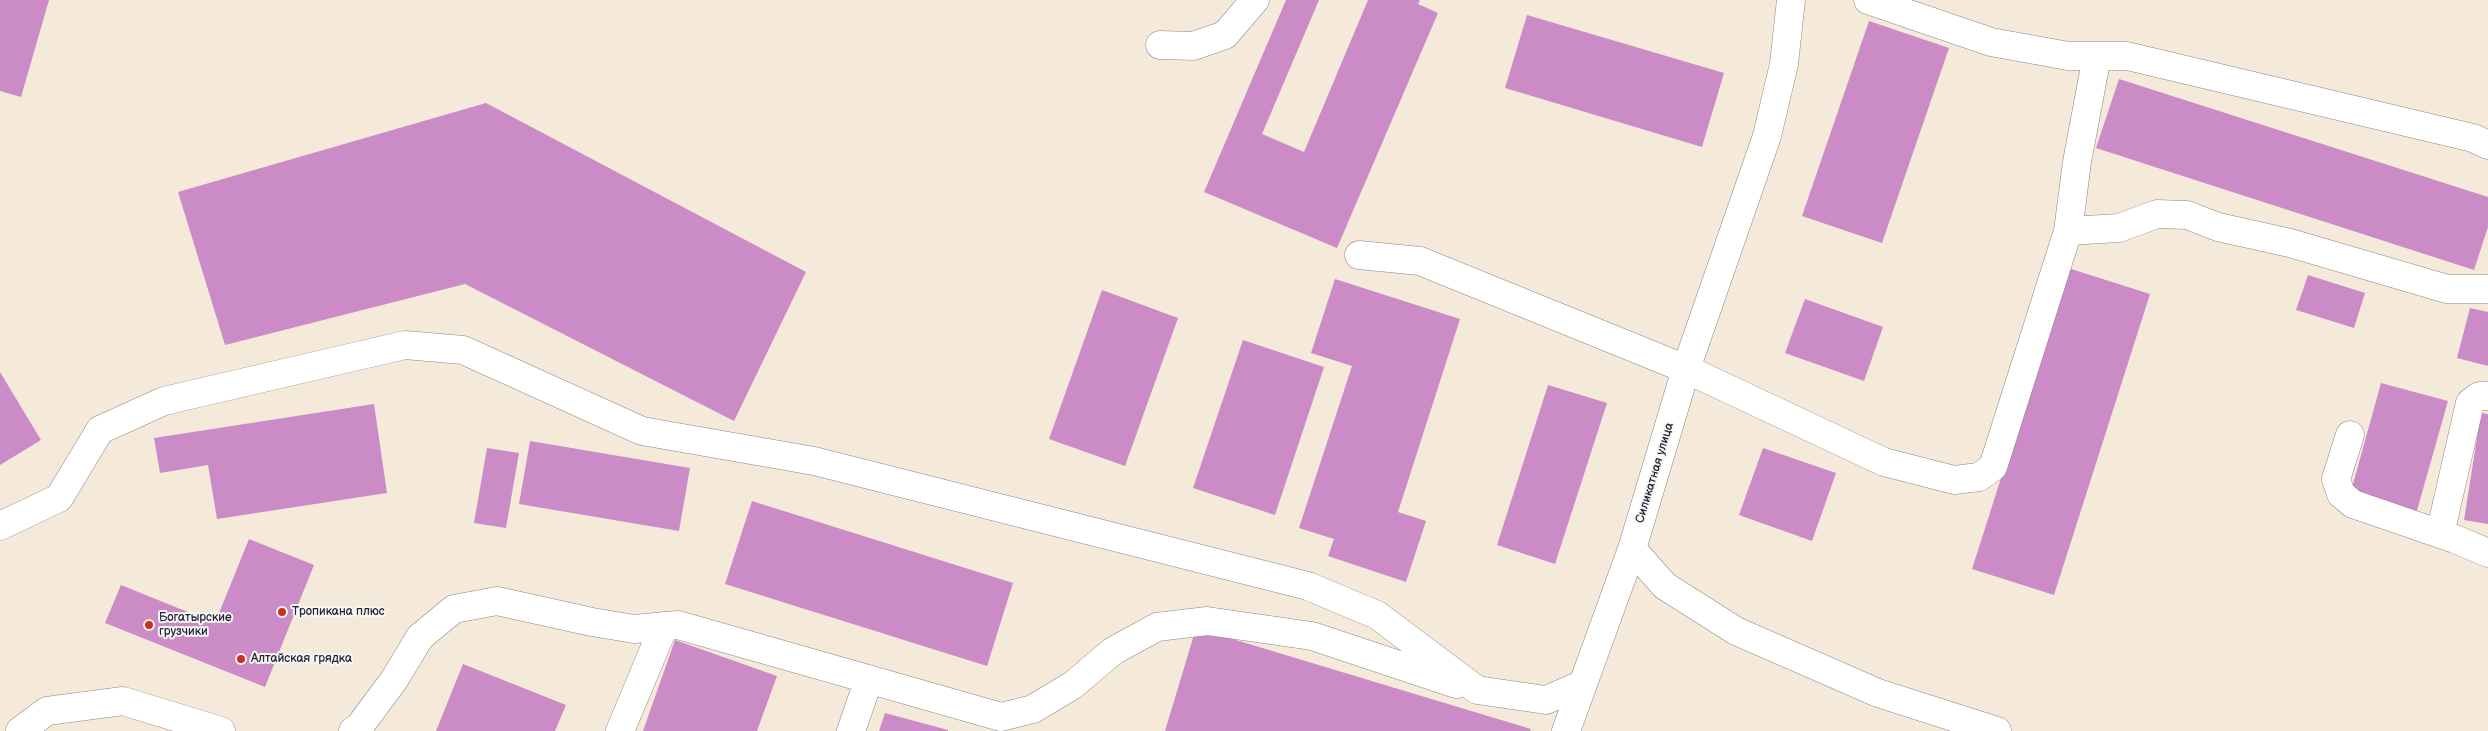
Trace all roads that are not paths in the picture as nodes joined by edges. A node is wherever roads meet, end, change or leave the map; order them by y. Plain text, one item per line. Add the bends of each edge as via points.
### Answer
1 (1255, 0) edge
2 (1791, 0) edge
3 (1868, 0) edge
4 (1160, 45) dead end
5 (2097, 56) junction
6 (2488, 145) edge
7 (2068, 231) junction
8 (1358, 255) dead end
9 (2488, 289) edge
10 (1686, 369) junction
11 (2488, 396) edge
12 (2350, 435) dead end
13 (0, 526) edge
14 (2440, 534) junction
15 (1632, 549) junction
16 (2488, 553) edge
17 (664, 626) junction
18 (869, 679) junction
19 (1584, 684) junction
20 (1477, 690) junction
21 (374, 706) junction
22 (1015, 722) edge
23 (20, 731) edge
24 (221, 731) edge
25 (353, 731) edge
26 (384, 731) edge
27 (620, 731) edge
28 (851, 731) edge
29 (1566, 731) edge
30 (1997, 731) edge

1 - 4 street via 1225,35 1194,46
2 - 10 street, Силикатная улица via 1784,64 1767,136
3 - 5 street via 1991,42 2068,56
5 - 6 street via 2127,56 2473,138
5 - 7 street
7 - 9 street via 2119,228 2157,214 2187,216 2447,289
7 - 10 street via 1993,467 1979,477 1954,480 1884,462
8 - 10 street via 1420,261
10 - 15 street, Силикатная улица
11 - 14 street via 2479,396 2470,403 2464,420
12 - 14 street via 2336,479 2340,494 2353,504
13 - 20 street via 60,498 100,430 164,401 405,345 463,350 642,430 814,461 1308,586 1377,615
14 - 16 street
15 - 19 street, Силикатная улица
15 - 30 street via 1665,586 1736,631 1878,692
17 - 18 street via 678,625
17 - 21 street via 634,629 497,601 454,610 420,637
17 - 27 street
18 - 22 street
18 - 28 street
19 - 20 street via 1546,700
19 - 29 street, Силикатная улица
20 - 22 street via 1312,636 1207,621 1157,627 1113,651 1072,685
21 - 25 street
21 - 26 street
23 - 24 street via 47,711 123,701

